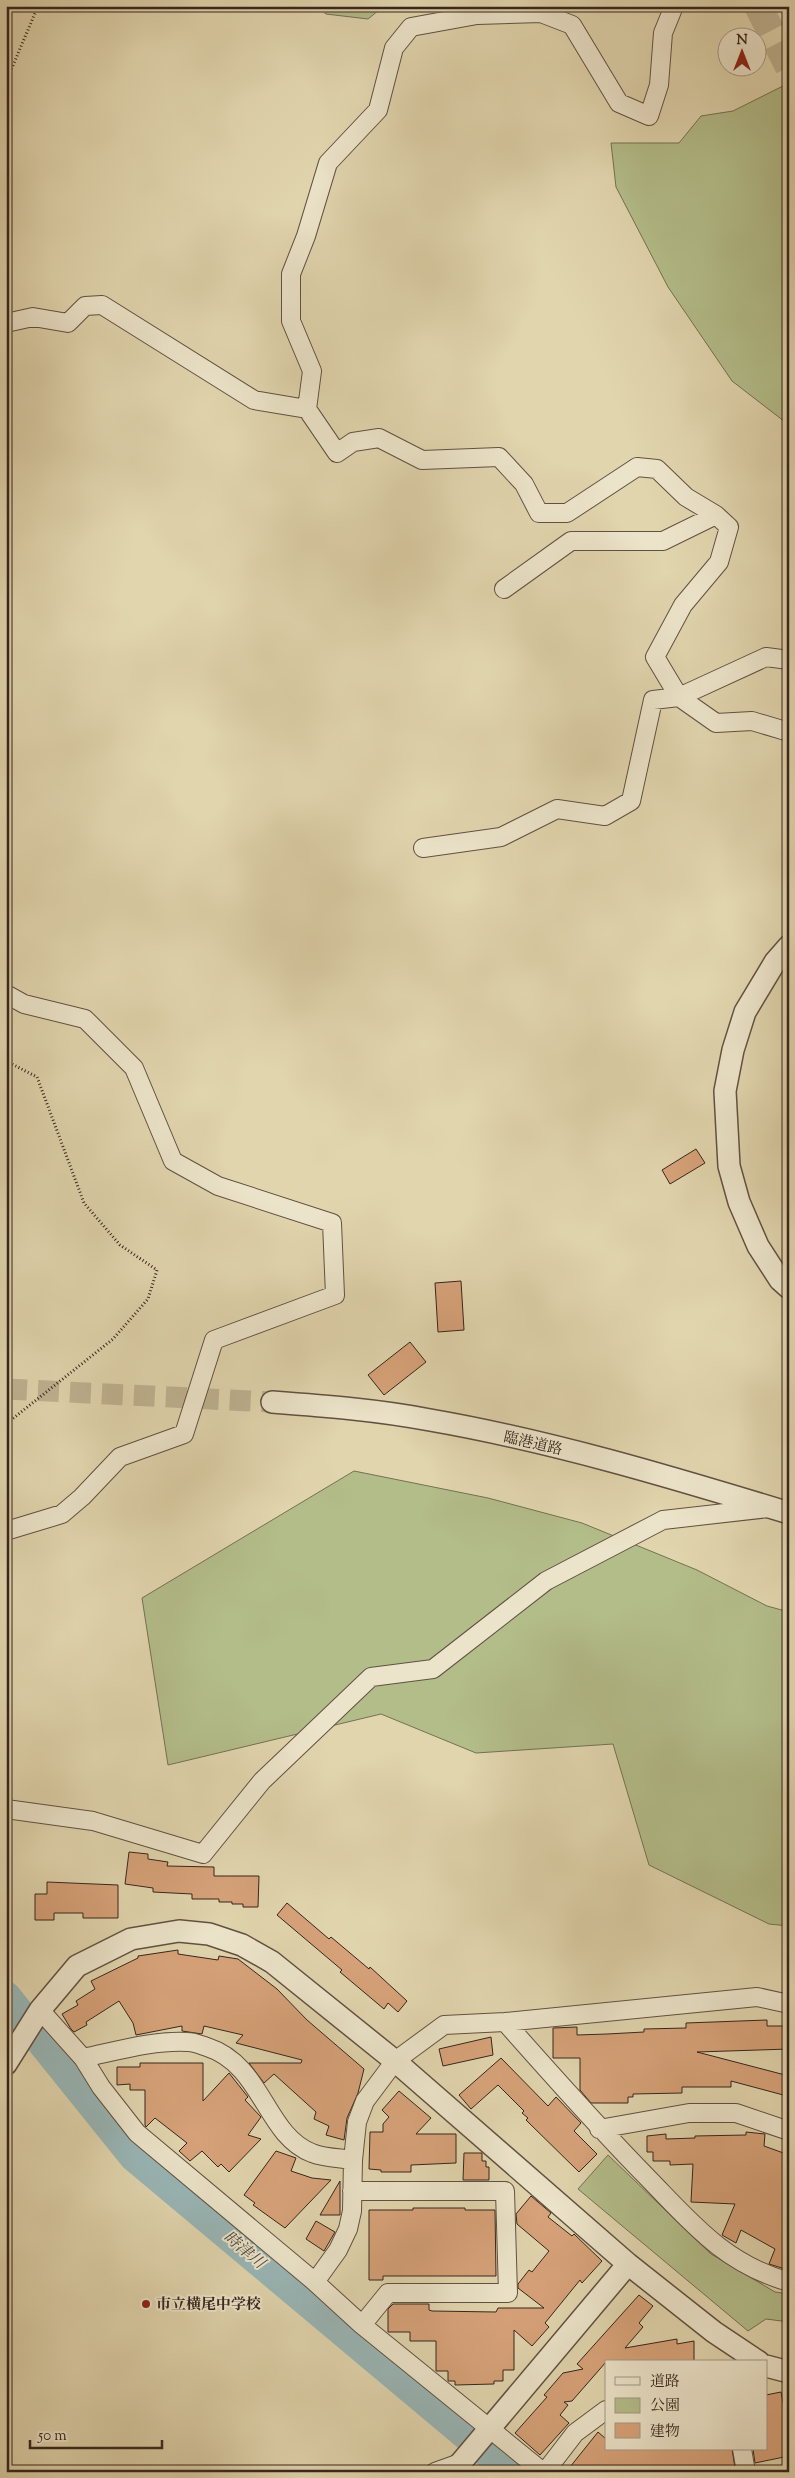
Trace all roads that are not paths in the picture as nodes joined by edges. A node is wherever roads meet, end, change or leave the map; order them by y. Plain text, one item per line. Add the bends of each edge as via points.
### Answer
1 (674, 6) edge
2 (6, 323) edge
3 (307, 409) junction
4 (716, 515) junction
5 (504, 589) dead end
6 (789, 660) edge
7 (679, 697) junction
8 (789, 732) edge
9 (423, 848) dead end
10 (789, 946) edge
11 (6, 994) edge
12 (789, 1288) edge
13 (272, 1402) tunnel mouth
14 (780, 1510) edge
15 (6, 1531) edge
16 (6, 1809) edge
17 (789, 2004) edge
18 (40, 2011) junction
19 (505, 2022) junction
20 (83, 2058) junction
21 (395, 2061) junction
22 (6, 2064) edge
23 (787, 2124) edge
24 (599, 2129) junction
25 (353, 2160) junction
26 (352, 2191) junction
27 (628, 2264) junction
28 (315, 2282) junction
29 (789, 2282) edge
30 (362, 2325) junction
31 (756, 2360) edge
32 (768, 2367) edge
33 (789, 2372) edge
34 (605, 2411) edge
35 (490, 2427) junction
36 (742, 2450) edge
37 (456, 2468) edge
38 (435, 2472) edge
39 (544, 2472) edge
40 (746, 2472) edge

1 - 3 street via 663,33 659,85 649,116 619,103 572,25 541,13 476,15 411,27 394,48 378,110 328,163 306,236 290,274 290,321 312,371
2 - 3 street via 33,316 68,323 85,306 102,305 254,400
3 - 4 street via 337,453 353,442 379,438 422,460 499,457 524,484 540,513 567,513 637,467 657,468 686,497
4 - 5 street via 662,541 570,541
4 - 7 street via 729,527 719,562 683,606 655,657
6 - 7 street via 766,657
7 - 8 street via 716,723 752,722
7 - 9 street via 653,700 631,801 605,816 557,809 501,837
10 - 12 street via 775,962 745,1012 725,1091 729,1166 739,1202 758,1246
11 - 15 street via 24,1004 85,1019 134,1068 173,1161 218,1186 332,1223 334,1295 214,1340 184,1434 120,1457 62,1514
13 - 14 street, 臨港道路 via 430,1420 554,1447
14 - 16 street via 663,1520 546,1580 433,1669 371,1676 262,1781 204,1854 93,1821
17 - 19 street via 757,1997
18 - 20 street
18 - 21 street via 77,1966 131,1939 179,1931 209,1934 242,1945 272,1962
18 - 22 street
19 - 21 street via 444,2025
19 - 24 street
20 - 25 street via 162,2042 190,2042 219,2051 239,2065 256,2086 287,2136 311,2152
20 - 28 street via 137,2133
21 - 25 street via 365,2101 357,2122
21 - 27 street
23 - 24 street via 736,2113 689,2113
24 - 29 street via 708,2240 742,2264
25 - 26 street
26 - 28 street via 348,2229 338,2250
26 - 30 street via 505,2191 508,2293 388,2293
27 - 31 street via 714,2332
27 - 35 street
28 - 30 street
30 - 35 street
32 - 33 street
34 - 39 street via 574,2433
35 - 37 street
35 - 39 street
36 - 40 street
37 - 38 street

